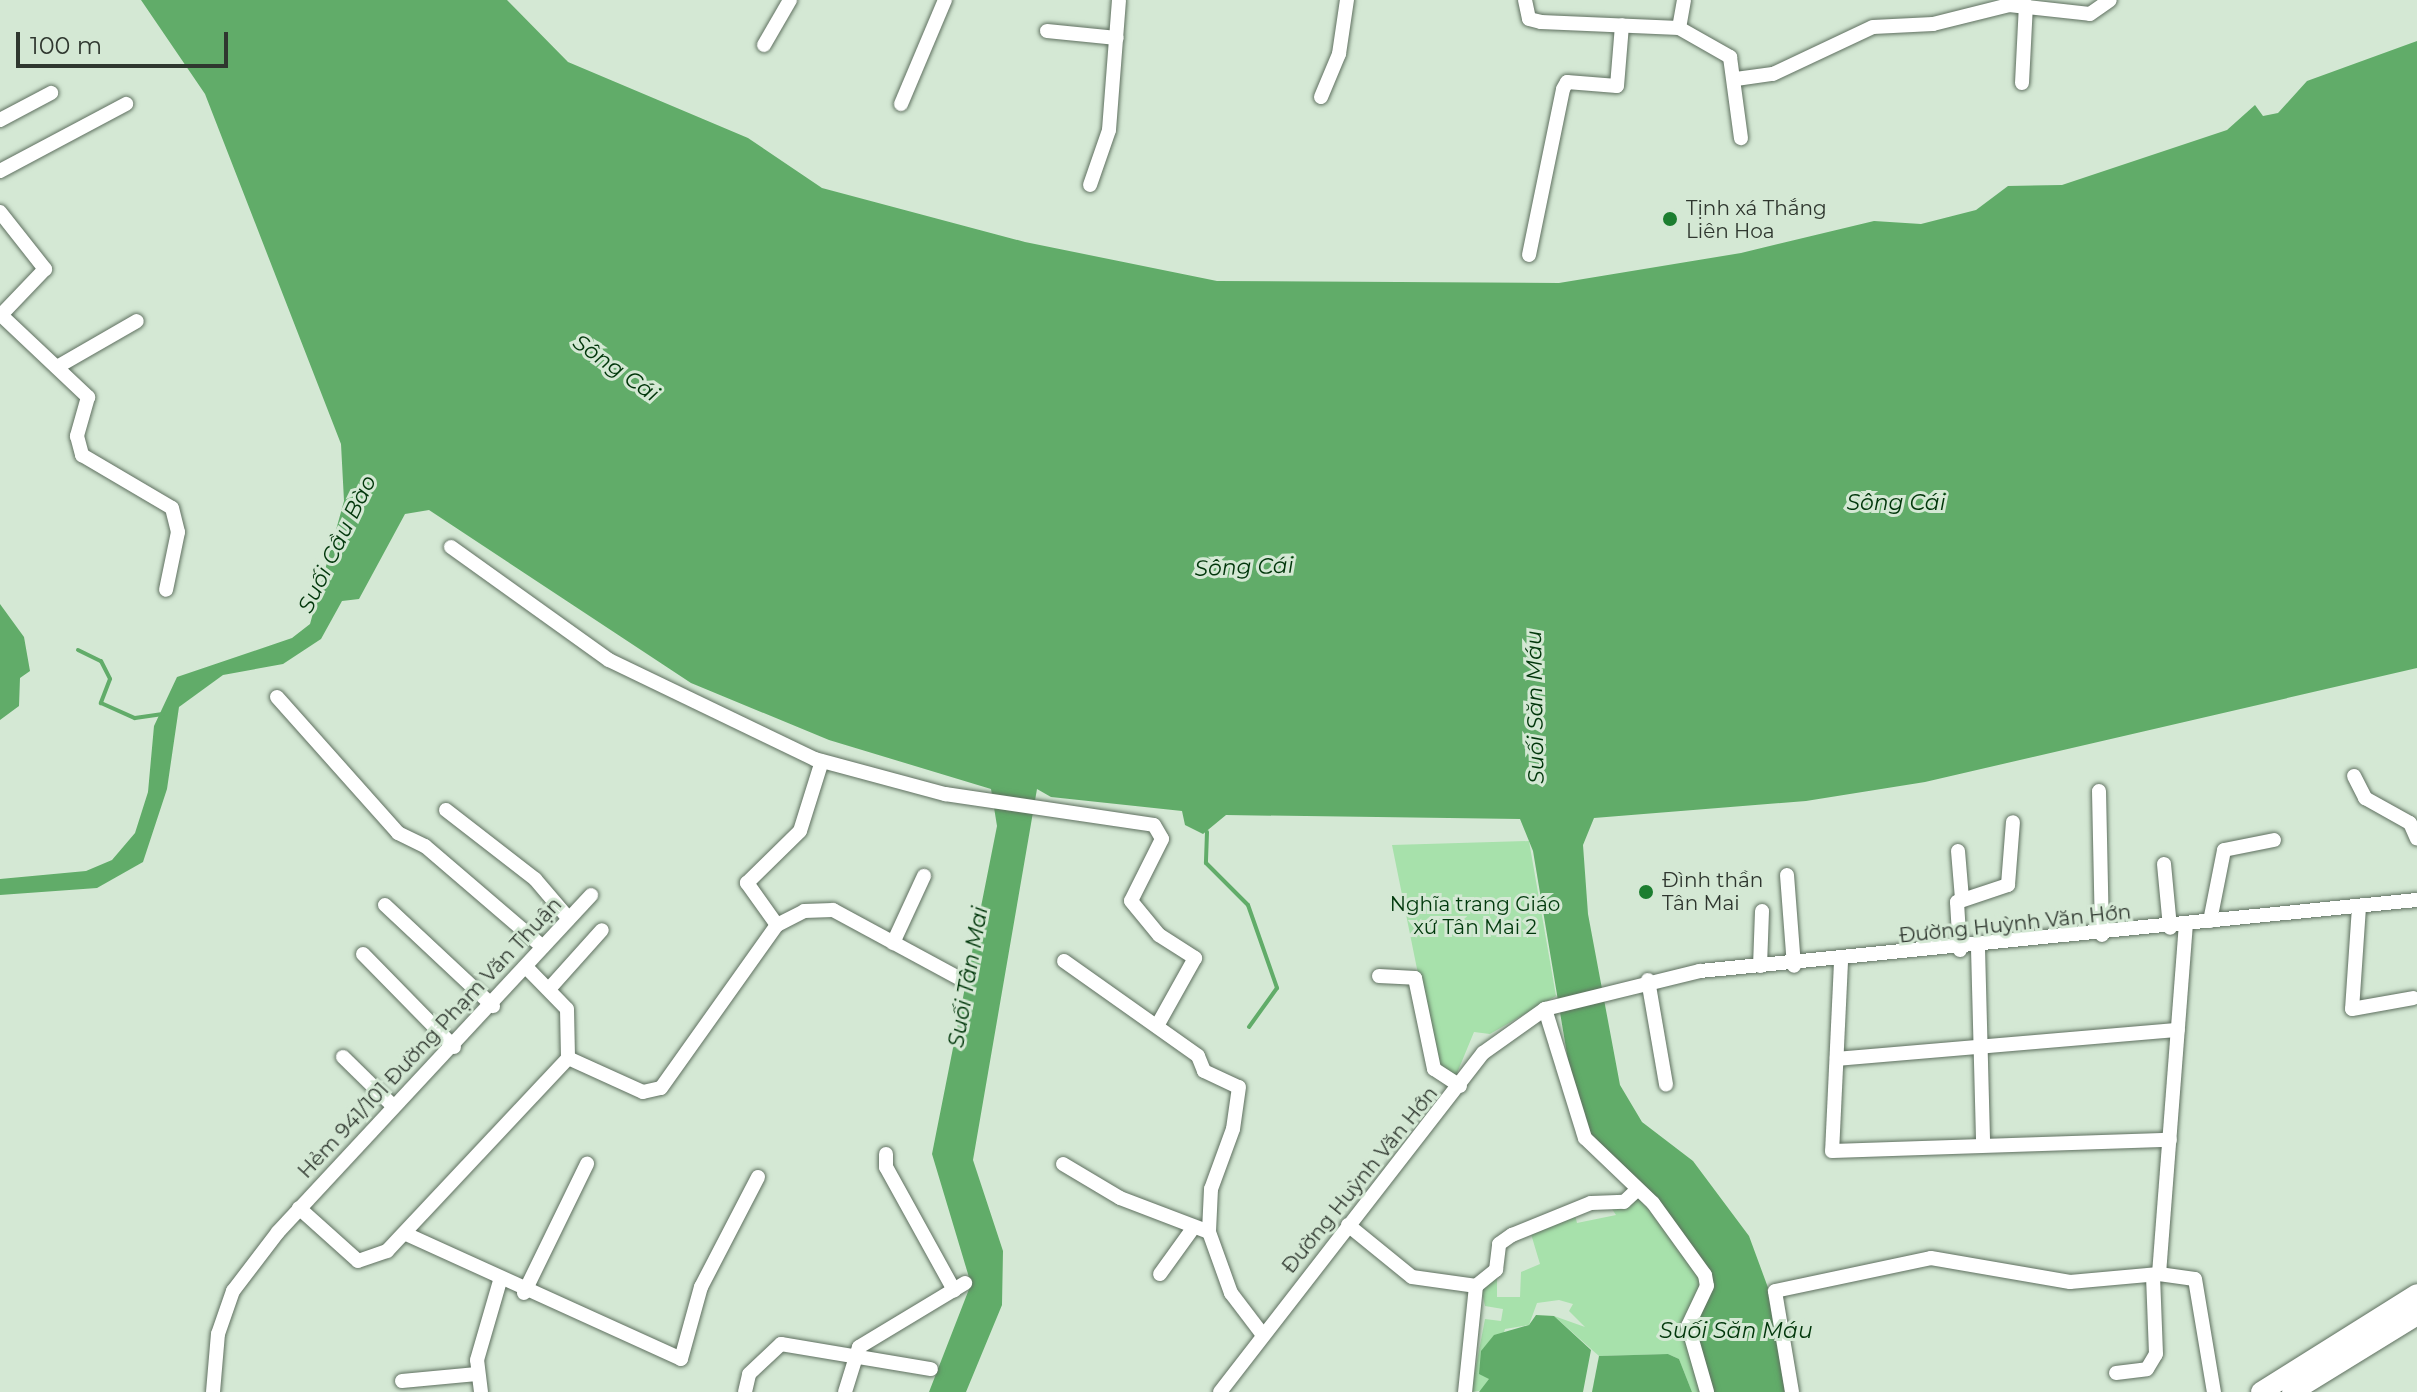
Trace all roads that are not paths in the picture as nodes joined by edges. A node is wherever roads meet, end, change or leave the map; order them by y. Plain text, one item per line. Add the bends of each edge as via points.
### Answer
1 (790, 0) edge
2 (945, 0) edge
3 (1119, 0) edge
4 (1347, 0) edge
5 (1525, 0) edge
6 (1684, 0) edge
7 (2110, 0) edge
8 (2026, 5) junction
9 (1622, 25) junction
10 (1679, 28) junction
11 (1047, 31) dead end
12 (1117, 38) junction
13 (764, 45) dead end
14 (1736, 79) junction
15 (2022, 83) dead end
16 (51, 93) dead end
17 (1321, 97) dead end
18 (126, 104) dead end
19 (901, 104) dead end
20 (0, 120) edge
21 (1741, 138) dead end
22 (0, 171) edge
23 (1090, 185) dead end
24 (0, 212) edge
25 (1529, 255) dead end
26 (137, 321) dead end
27 (57, 367) junction
28 (451, 547) dead end
29 (166, 590) dead end
30 (277, 697) dead end
31 (822, 761) junction
32 (2354, 776) dead end
33 (2099, 791) dead end
34 (446, 810) dead end
35 (2013, 822) dead end
36 (2417, 839) edge
37 (2274, 840) dead end
38 (1958, 851) dead end
39 (2164, 864) dead end
40 (1787, 875) dead end
41 (924, 876) dead end
42 (591, 895) dead end
43 (1962, 899) junction
44 (2417, 900) edge
45 (385, 905) dead end
46 (2359, 907) junction
47 (1762, 911) dead end
48 (569, 919) junction
49 (2210, 921) junction
50 (777, 925) junction
51 (2178, 927) junction
52 (602, 930) dead end
53 (2102, 935) junction
54 (893, 943) junction
55 (543, 947) junction
56 (1978, 948) junction
57 (1960, 950) junction
58 (363, 954) dead end
59 (1064, 961) dead end
60 (1841, 962) junction
61 (1760, 966) junction
62 (1794, 966) junction
63 (527, 968) junction
64 (1379, 976) dead end
65 (959, 978) dead end
66 (1648, 980) junction
67 (549, 989) junction
68 (2413, 998) dead end
69 (493, 1006) junction
70 (1545, 1009) junction
71 (1157, 1026) junction
72 (2178, 1030) junction
73 (454, 1047) junction
74 (1980, 1047) junction
75 (343, 1057) dead end
76 (568, 1058) junction
77 (1837, 1059) junction
78 (1666, 1084) dead end
79 (1460, 1086) junction
80 (394, 1107) junction
81 (2170, 1140) junction
82 (1983, 1144) junction
83 (886, 1154) dead end
84 (587, 1164) dead end
85 (1063, 1164) dead end
86 (758, 1177) dead end
87 (1637, 1190) junction
88 (299, 1208) junction
89 (1348, 1225) junction
90 (1191, 1231) junction
91 (1209, 1232) junction
92 (406, 1234) junction
93 (1160, 1274) dead end
94 (2156, 1274) junction
95 (500, 1281) junction
96 (1476, 1286) junction
97 (524, 1293) junction
98 (2417, 1294) edge
99 (2417, 1315) edge
100 (1263, 1335) junction
101 (855, 1355) junction
102 (931, 1369) dead end
103 (2116, 1373) dead end
104 (477, 1374) junction
105 (402, 1381) dead end
106 (213, 1392) edge
107 (481, 1392) edge
108 (745, 1392) edge
109 (845, 1392) edge
110 (1220, 1392) edge
111 (1465, 1392) edge
112 (1707, 1392) edge
113 (1792, 1392) edge
114 (2214, 1392) edge
115 (2261, 1392) edge
116 (2292, 1392) edge

1 - 13 street
2 - 19 street
3 - 12 street
4 - 17 street via 1339,54
5 - 9 street via 1529,19
6 - 10 street
7 - 8 street via 2078,15
8 - 14 street via 1860,30 1773,74
8 - 15 street
9 - 10 street
9 - 25 street via 1617,86 1567,82 1563,89
10 - 14 street via 1725,50
11 - 12 street
12 - 23 street via 1107,145
14 - 21 street
16 - 20 street
18 - 22 street
24 - 27 street via 45,269 1,315
26 - 27 street
27 - 29 street via 88,397 77,436 82,455 165,503 176,517
28 - 31 street via 609,660 704,712
30 - 55 street via 398,833 425,846
31 - 50 street via 800,831 747,883
31 - 71 street via 984,799 1144,822 1162,834 1131,901 1159,935 1195,958
32 - 36 street via 2365,798 2410,823
33 - 53 street
34 - 48 street via 535,879
35 - 43 street via 2008,885
37 - 49 street via 2224,850
38 - 43 street
39 - 51 street
40 - 62 street
41 - 54 street
42 - 48 street, Hẻm 941/101 Đường Phạm Văn Thuận
43 - 57 street
44 - 46 street, Đường Huỳnh Văn Hớn
45 - 69 street
46 - 49 street, Đường Huỳnh Văn Hớn
46 - 68 street via 2352,1009
47 - 61 street
48 - 55 street, Hẻm 941/101 Đường Phạm Văn Thuận
49 - 51 street, Đường Huỳnh Văn Hớn
50 - 54 street via 819,907
50 - 76 street via 661,1088 643,1092
51 - 53 street, Đường Huỳnh Văn Hớn
51 - 72 street
52 - 67 street
53 - 56 street, Đường Huỳnh Văn Hớn
54 - 65 street
55 - 63 street, Hẻm 941/101 Đường Phạm Văn Thuận
56 - 57 street, Đường Huỳnh Văn Hớn
56 - 74 street
57 - 60 street, Đường Huỳnh Văn Hớn
58 - 73 street
59 - 71 street
60 - 62 street, Đường Huỳnh Văn Hớn
60 - 77 street
61 - 62 street, Đường Huỳnh Văn Hớn
61 - 66 street, Đường Huỳnh Văn Hớn
63 - 67 street
63 - 69 street, Hẻm 941/101 Đường Phạm Văn Thuận
64 - 79 street via 1415,978 1434,1069
66 - 70 street, Đường Huỳnh Văn Hớn
66 - 78 street
67 - 76 street via 570,1016
69 - 73 street, Hẻm 941/101 Đường Phạm Văn Thuận
70 - 79 street, Đường Huỳnh Văn Hớn via 1504,1033
70 - 87 street via 1579,1128 1599,1159
71 - 91 street via 1198,1056 1204,1071 1239,1087 1233,1129 1211,1189
72 - 74 street
72 - 81 street
73 - 80 street, Hẻm 941/101 Đường Phạm Văn Thuận
74 - 77 street
74 - 82 street
75 - 80 street
76 - 92 street
77 - 82 street via 1832,1151
79 - 89 street, Đường Huỳnh Văn Hớn
80 - 88 street, Hẻm 941/101 Đường Phạm Văn Thuận
81 - 82 street
81 - 94 street
83 - 101 street via 886,1167 960,1286
84 - 97 street
85 - 90 street
86 - 97 street via 701,1287 681,1359
87 - 96 street via 1624,1202 1591,1203 1512,1235 1499,1244 1496,1270
87 - 112 street via 1705,1275 1707,1286 1688,1326
88 - 92 street via 358,1261
88 - 106 street, Hẻm 941/101 Đường Phạm Văn Thuận via 233,1291 218,1334
89 - 96 street via 1412,1277
89 - 100 street, Đường Huỳnh Văn Hớn
90 - 91 street
90 - 93 street
91 - 100 street via 1231,1293
92 - 95 street
94 - 103 street via 2156,1354 2147,1369
94 - 113 street via 2070,1282 1931,1258 1775,1291
94 - 114 street via 2195,1279
95 - 97 street
95 - 104 street
96 - 111 street
98 - 115 main road
99 - 116 main road
100 - 110 street, Đường Huỳnh Văn Hớn
101 - 102 street
101 - 108 street via 781,1344 749,1374
101 - 109 street
104 - 105 street
104 - 107 street

